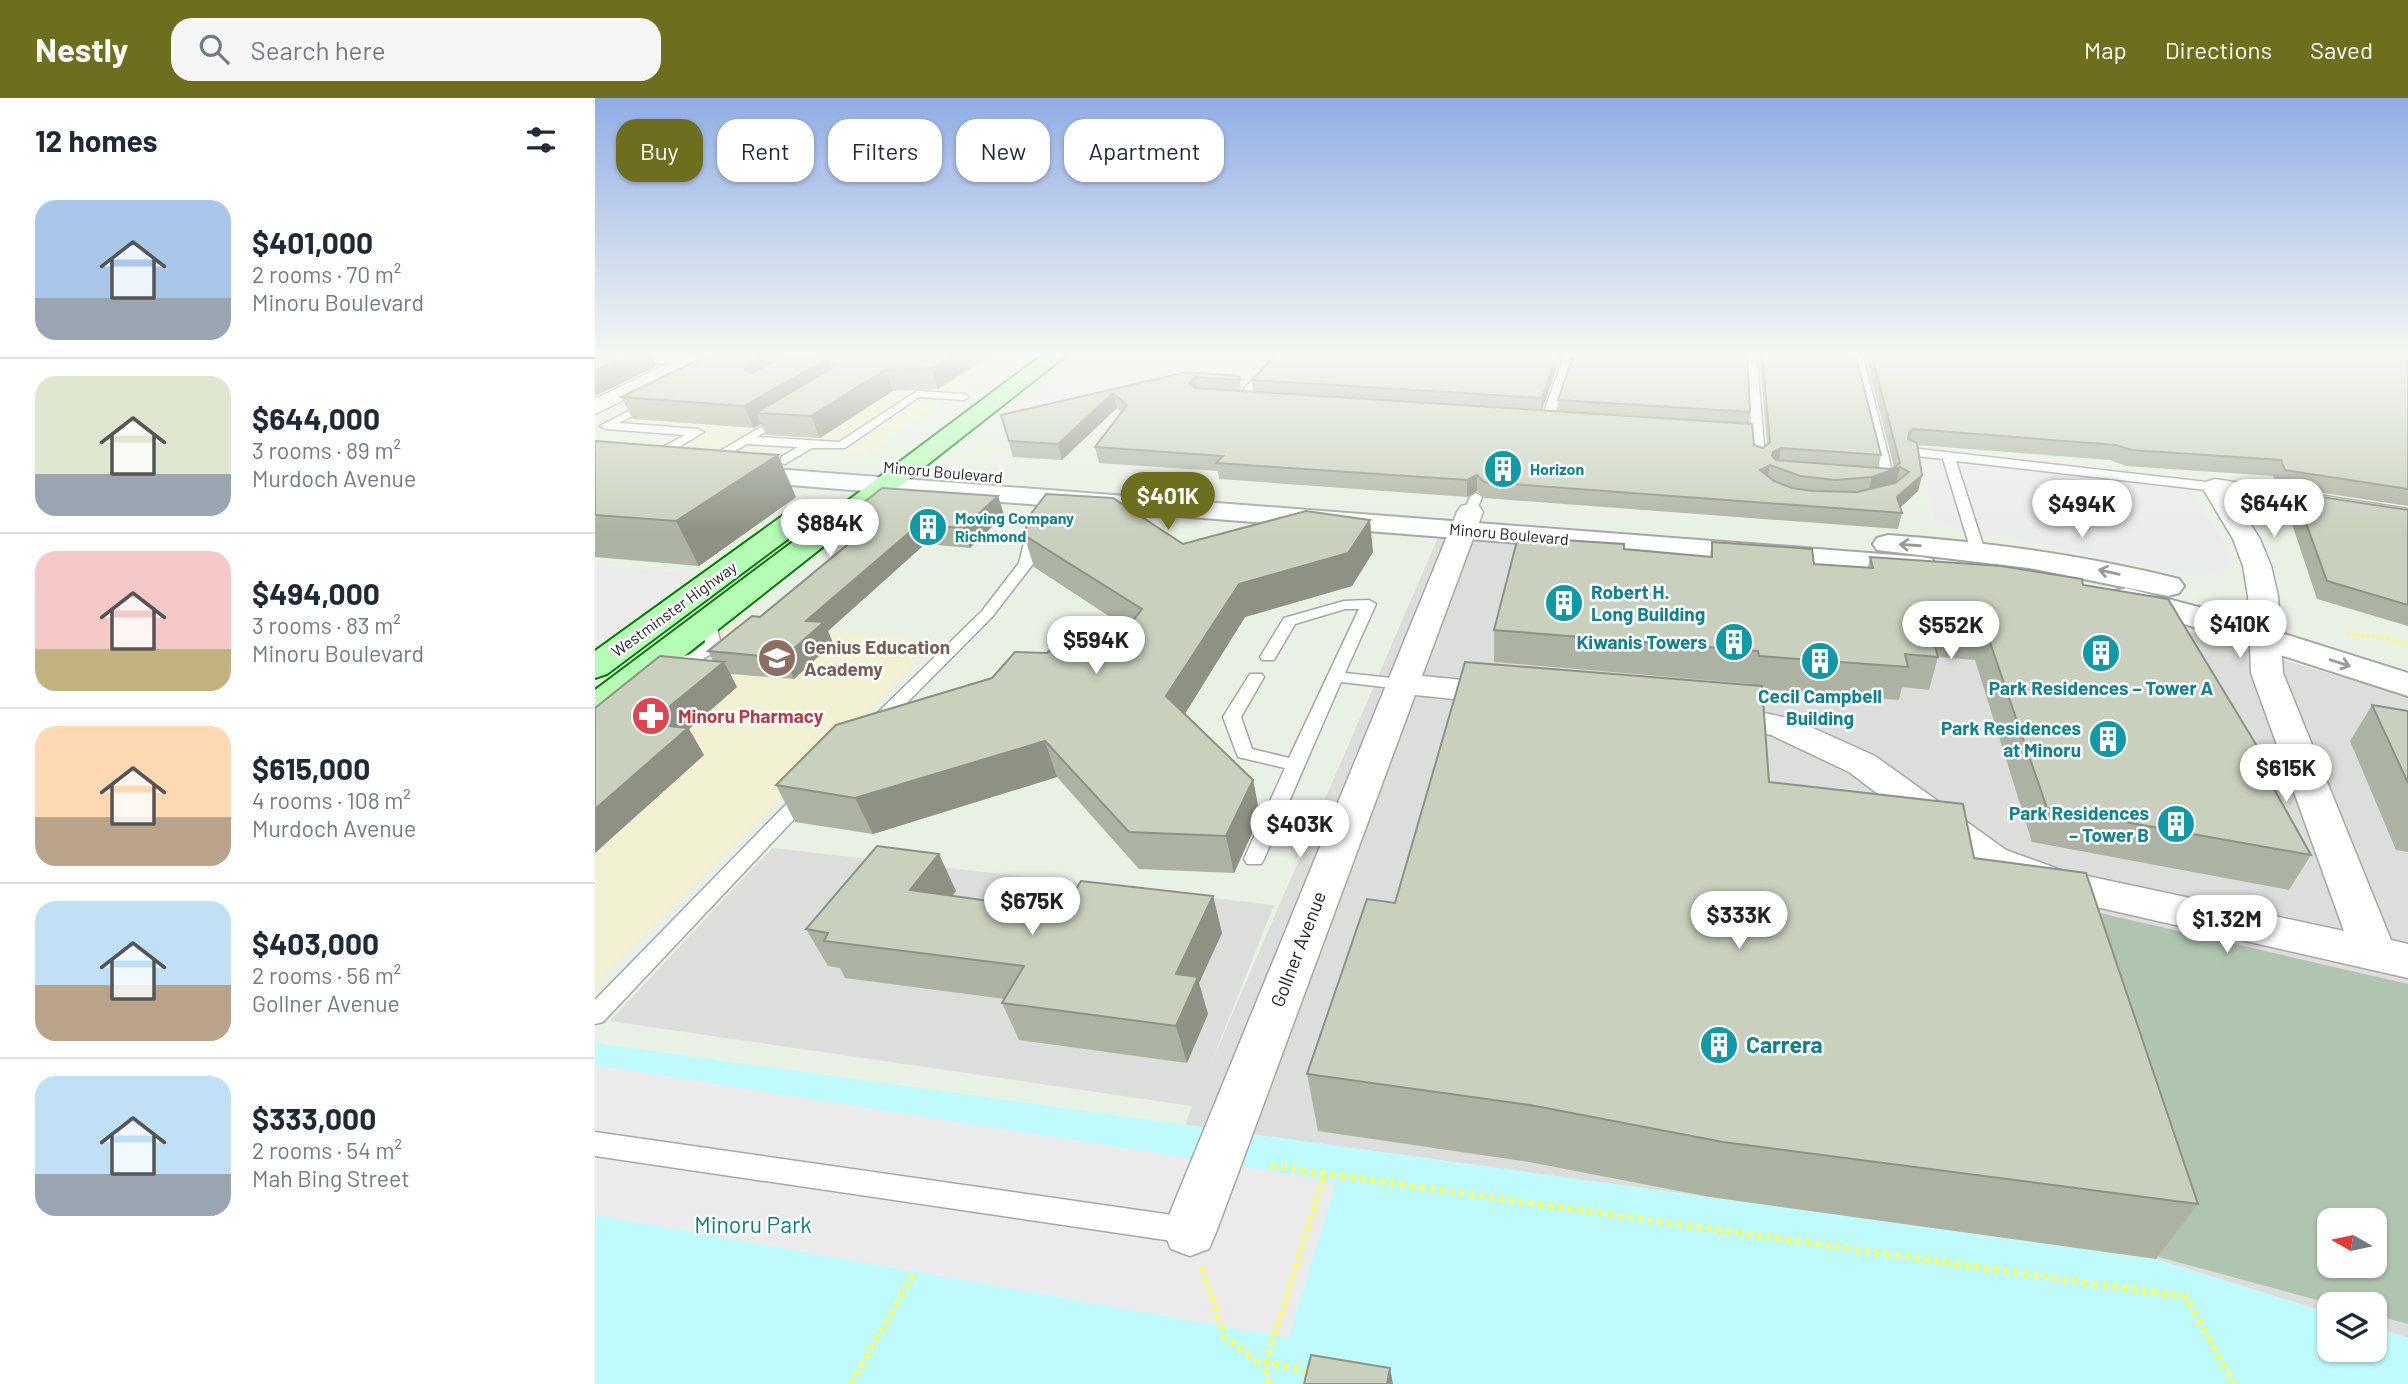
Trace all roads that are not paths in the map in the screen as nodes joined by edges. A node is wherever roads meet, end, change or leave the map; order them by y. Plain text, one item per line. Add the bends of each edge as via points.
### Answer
1 (630, 413) edge
2 (788, 413) edge
3 (889, 413) edge
4 (942, 413) edge
5 (967, 413) edge
6 (1545, 413) edge
7 (1751, 413) edge
8 (1872, 413) edge
9 (1560, 421) edge
10 (912, 435) dead end
11 (746, 440) junction
12 (810, 444) junction
13 (595, 445) edge
14 (1911, 452) edge
15 (1948, 456) junction
16 (1759, 458) edge
17 (785, 460) junction
18 (685, 463) junction
19 (877, 473) junction
20 (1862, 476) edge
21 (2215, 487) junction
22 (1041, 498) junction
23 (1469, 513) junction
24 (2408, 517) edge
25 (1978, 551) junction
26 (2264, 626) junction
27 (703, 638) junction
28 (732, 652) edge
29 (1268, 657) dead end
30 (2408, 662) edge
31 (595, 667) edge
32 (1256, 677) dead end
33 (1335, 677) junction
34 (1401, 684) junction
35 (2408, 685) edge
36 (1534, 696) edge
37 (595, 708) edge
38 (1685, 710) edge
39 (863, 737) edge
40 (1295, 765) junction
41 (817, 784) edge
42 (1254, 859) dead end
43 (2392, 958) edge
44 (595, 1015) edge
45 (595, 1144) edge
46 (1190, 1230) joint

1 - 18 lane via 606,426 698,432
2 - 11 lane
3 - 12 lane via 841,446
4 - 10 main road
5 - 19 main road, Westminster Highway
6 - 9 lane via 1543,417
7 - 16 lane via 1750,433
8 - 20 lane via 1888,478
11 - 12 lane
11 - 18 lane
12 - 17 lane
13 - 18 street, Minoru Boulevard
14 - 15 lane
15 - 21 lane
15 - 25 lane
17 - 18 street, Minoru Boulevard
17 - 19 street, Minoru Boulevard
18 - 19 street, Minoru Boulevard
19 - 22 street, Minoru Boulevard
19 - 23 street, Minoru Boulevard
19 - 27 main road, Westminster Highway
19 - 31 main road, Westminster Highway
21 - 24 street
21 - 26 street via 2256,558
22 - 23 street, Minoru Boulevard
22 - 39 lane via 1026,564 987,614
25 -> 23 street, Minoru Boulevard
23 - 26 street, Minoru Boulevard via 2019,576
23 - 34 street, Gollner Avenue
26 -> 25 street, Minoru Boulevard via 2175,587 2089,567
26 - 30 street, Minoru Boulevard via 2332,636
26 -> 35 street, Minoru Boulevard
26 - 43 street via 2267,673
27 - 28 lane
27 - 37 main road, Westminster Highway via 644,670
29 - 33 lane via 1289,621 1343,605 1369,604
32 - 40 lane via 1232,717 1244,753
33 - 34 lane
33 - 40 lane
34 - 36 street
34 - 46 street, Gollner Avenue
38 - 43 street via 1781,727 1863,764 1992,860 2058,885
40 - 42 lane
41 - 44 lane
45 - 46 lane

